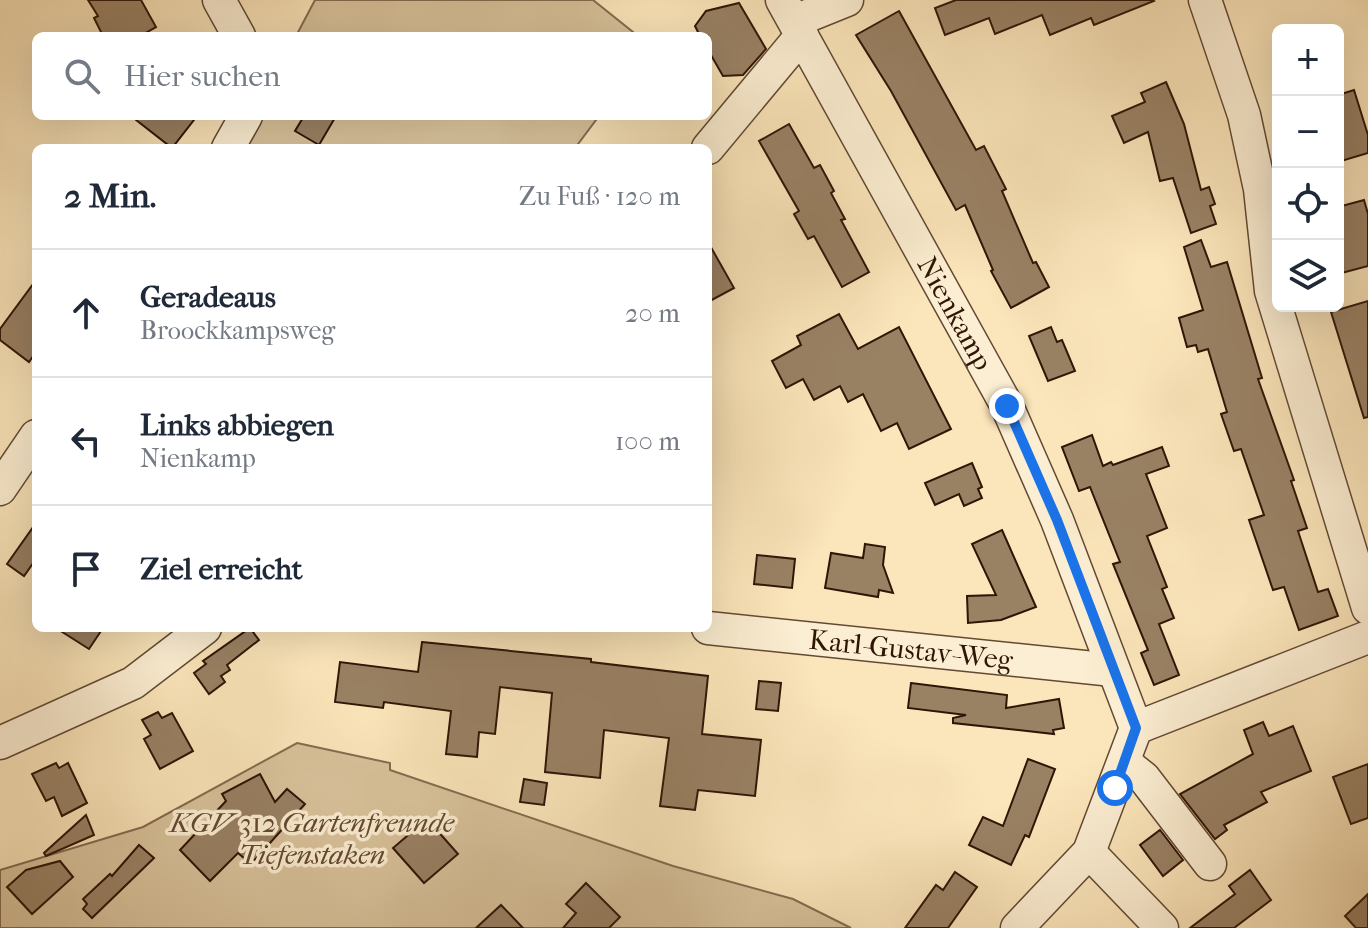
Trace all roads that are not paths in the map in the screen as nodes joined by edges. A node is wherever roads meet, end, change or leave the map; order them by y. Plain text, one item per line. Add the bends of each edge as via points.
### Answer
1 (219, 0) edge
2 (847, 0) edge
3 (1205, 0) edge
4 (793, 19) edge
5 (237, 32) edge
6 (244, 120) edge
7 (230, 144) edge
8 (711, 144) edge
9 (32, 445) edge
10 (17, 479) edge
11 (1368, 608) edge
12 (712, 628) edge
13 (200, 632) edge
14 (1368, 637) edge
15 (1113, 670) junction
16 (1136, 728) junction
17 (0, 743) edge
18 (1124, 762) junction
19 (1089, 852) junction
20 (1210, 864) dead end
21 (1017, 928) edge
22 (1162, 928) edge

1 - 5 street
2 - 4 street
3 - 11 street via 1244,115 1260,189 1271,291
4 - 8 street
4 - 15 street, Nienkamp via 1007,406
6 - 7 street
9 - 10 street
12 - 15 street, Karl-Gustav-Weg
13 - 17 street via 133,683
14 - 16 street
15 - 16 street, Nienkamp
16 - 18 street
18 - 19 street
18 - 20 street via 1144,778
19 - 21 street
19 - 22 street

